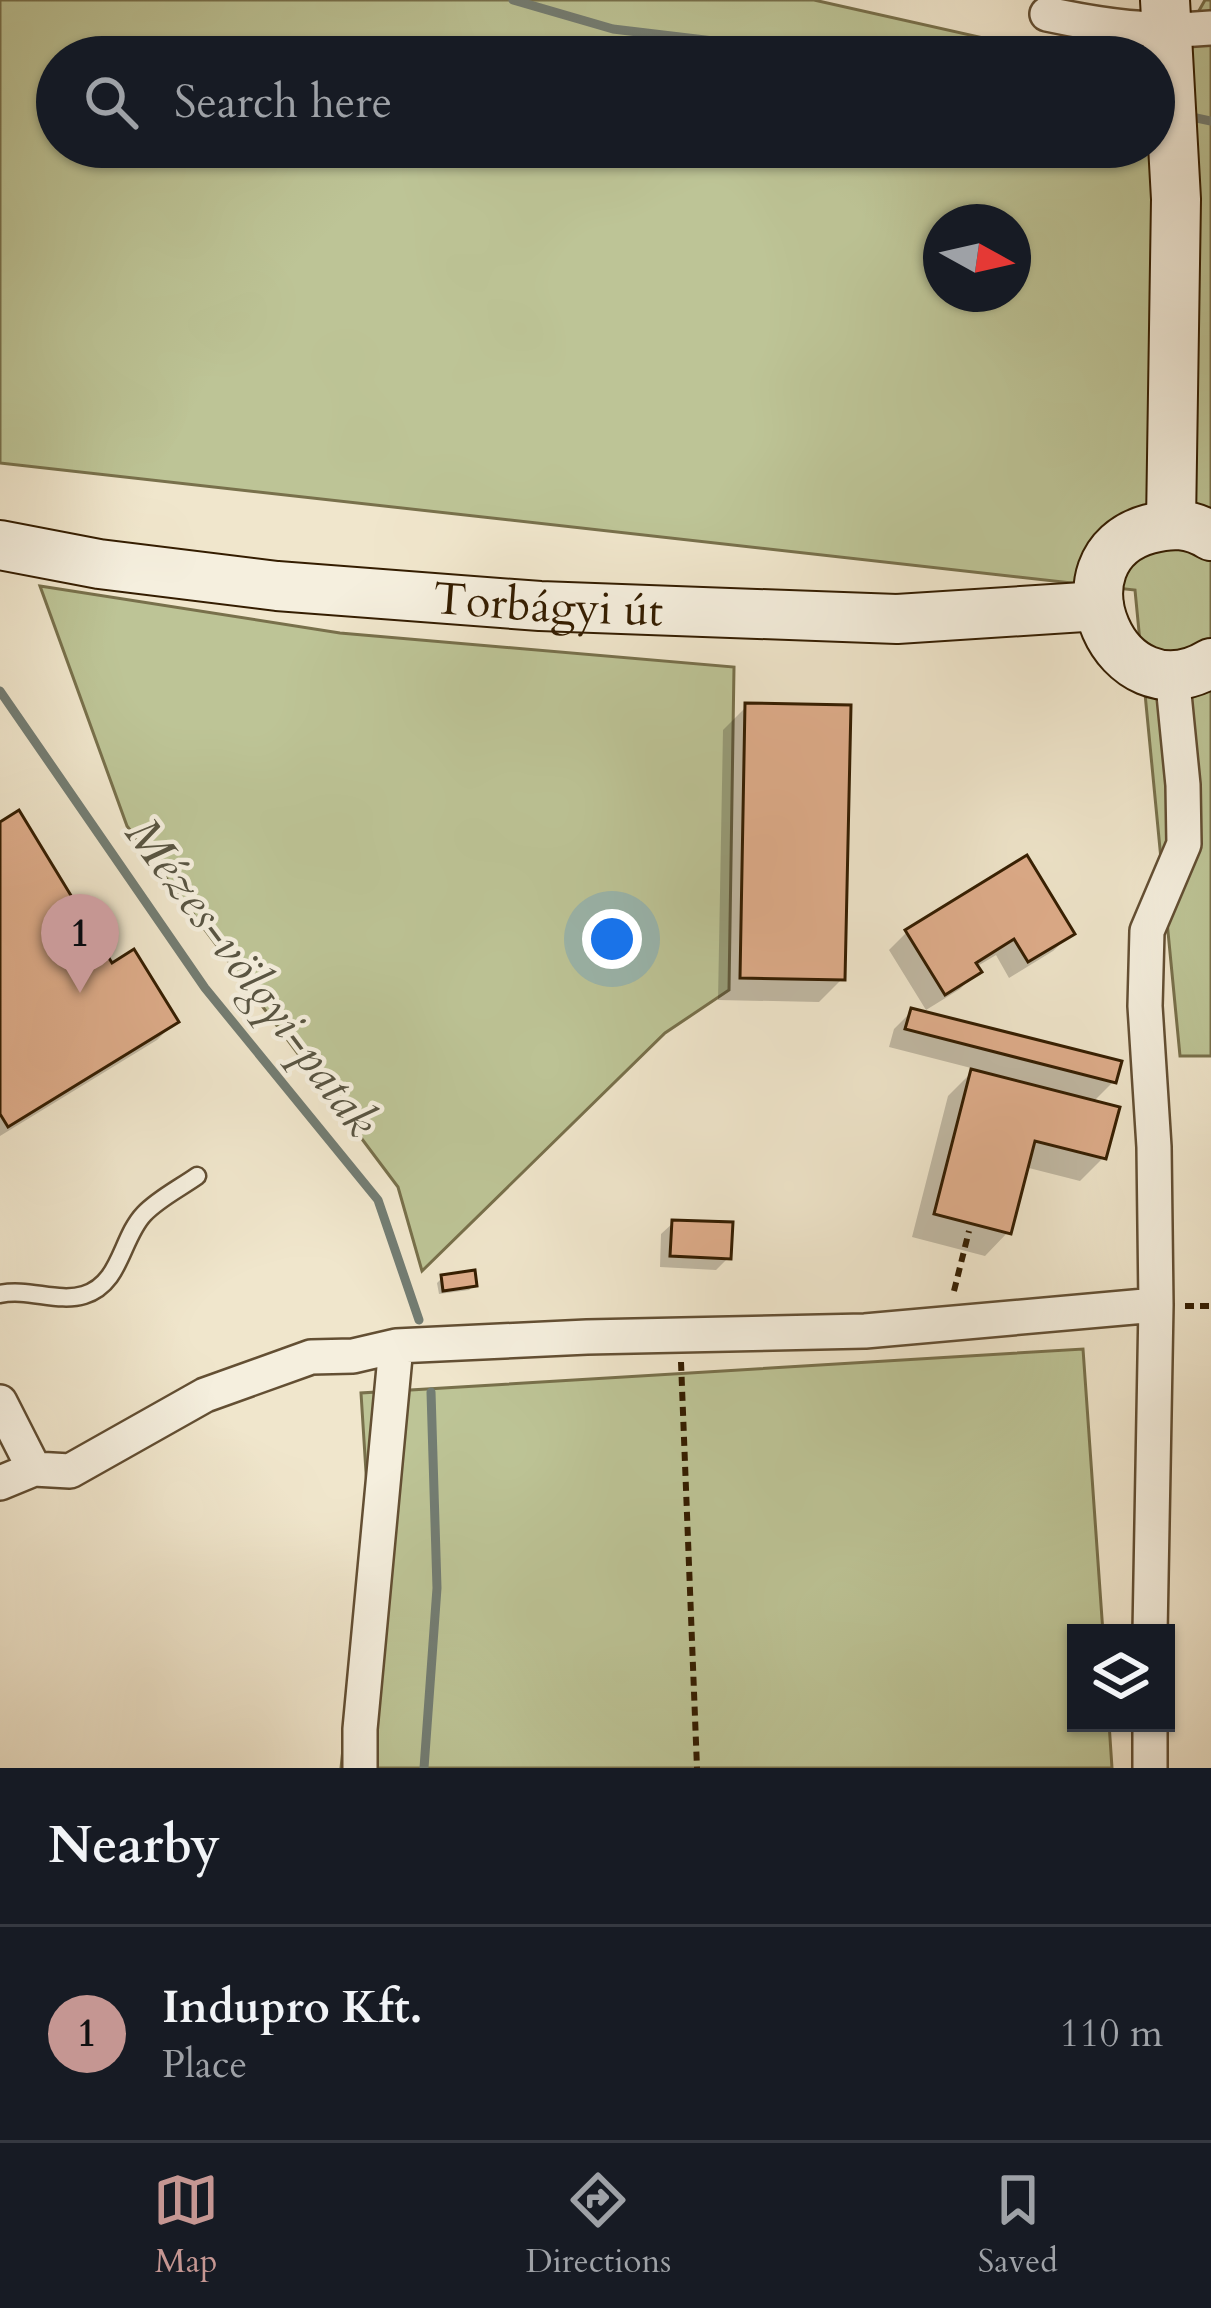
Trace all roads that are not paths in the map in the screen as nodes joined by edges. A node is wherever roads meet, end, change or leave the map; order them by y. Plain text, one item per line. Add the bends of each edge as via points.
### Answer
1 (1047, 14) dead end
2 (1181, 20) edge
3 (1175, 95) edge
4 (1175, 166) edge
5 (1191, 530) edge
6 (0, 545) edge
7 (1099, 606) junction
8 (1192, 668) edge
9 (197, 1176) dead end
10 (0, 1294) edge
11 (1156, 1305) junction
12 (395, 1346) junction
13 (0, 1402) edge
14 (34, 1469) junction
15 (0, 1483) edge
16 (1150, 1624) edge
17 (1150, 1732) edge
18 (360, 1768) edge
19 (1150, 1768) edge

1 - 2 street via 1123,29
2 - 3 street
4 - 5 street
5 - 7 street via 1138,532 1119,547 1105,566
6 - 7 street, Torbágyi út via 277,586 540,606 896,619
7 - 8 street via 1104,631 1129,661 1146,670
8 - 11 street via 1184,844 1147,932
9 - 10 lane via 142,1216 107,1280 84,1295
11 - 12 street via 865,1331
11 - 16 street
12 - 14 street via 311,1358 205,1395 70,1472
12 - 18 street
13 - 14 street
14 - 15 street
17 - 19 street

